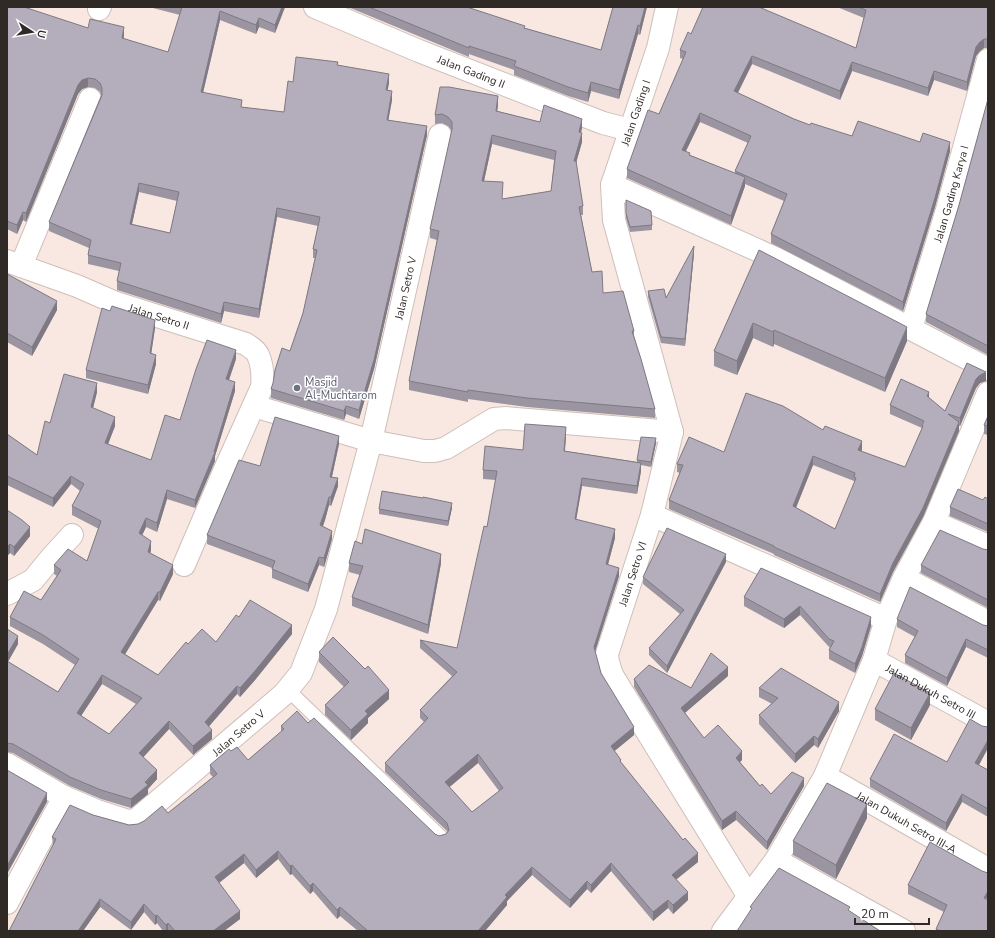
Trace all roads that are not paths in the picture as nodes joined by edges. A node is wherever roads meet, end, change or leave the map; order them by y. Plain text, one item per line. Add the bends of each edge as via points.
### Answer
1 (315, 7) edge
2 (667, 7) edge
3 (988, 60) edge
4 (90, 99) dead end
5 (630, 130) junction
6 (440, 135) dead end
7 (612, 185) junction
8 (614, 220) joint
9 (14, 263) edge
10 (911, 328) junction
11 (988, 369) edge
12 (988, 393) edge
13 (254, 406) junction
14 (672, 432) junction
15 (371, 441) junction
16 (652, 515) junction
17 (934, 522) junction
18 (72, 535) dead end
19 (988, 546) edge
20 (184, 564) dead end
21 (904, 578) junction
22 (7, 594) edge
23 (886, 619) junction
24 (988, 622) edge
25 (874, 660) junction
26 (288, 690) junction
27 (988, 723) edge
28 (7, 764) edge
29 (826, 776) junction
30 (64, 797) junction
31 (441, 837) edge
32 (776, 860) junction
33 (988, 869) edge
34 (749, 897) junction
35 (7, 903) edge
36 (723, 931) edge
37 (904, 931) edge

1 - 5 street, Jalan Gading II via 419,52 603,123
2 - 5 street, Jalan Gading I via 658,48
3 - 10 street, Jalan Gading Karya I via 947,210
4 - 9 street
5 - 7 street, Jalan Gading I
6 - 15 street, Jalan Setro V
7 - 8 street, Jalan Gading I
7 - 10 street via 777,259
8 - 14 street, Jalan Setro VI
9 - 13 street, Jalan Setro II via 116,303 246,344 258,354 262,378 262,387
10 - 11 street
12 - 17 street
13 - 15 street
13 - 20 street, Jalan Setro II
14 - 15 street via 506,418 494,419 446,448 435,451
14 - 16 street, Jalan Setro VI
15 - 26 street, Jalan Setro V via 326,608 301,673
16 - 23 street
16 - 34 street, Jalan Setro VI via 607,654 609,669
17 - 19 street
17 - 21 street
18 - 22 street via 33,580
21 - 23 street
21 - 24 street
23 - 25 street
25 - 27 street, Jalan Dukuh Setro III
25 - 29 street
26 - 30 street, Jalan Setro V via 136,820 128,821
26 - 31 lane
28 - 30 street, Jalan Setro V
29 - 32 street
29 - 33 street, Jalan Dukuh Setro III-A
30 - 35 street
32 - 34 street
32 - 37 street
34 - 36 street

